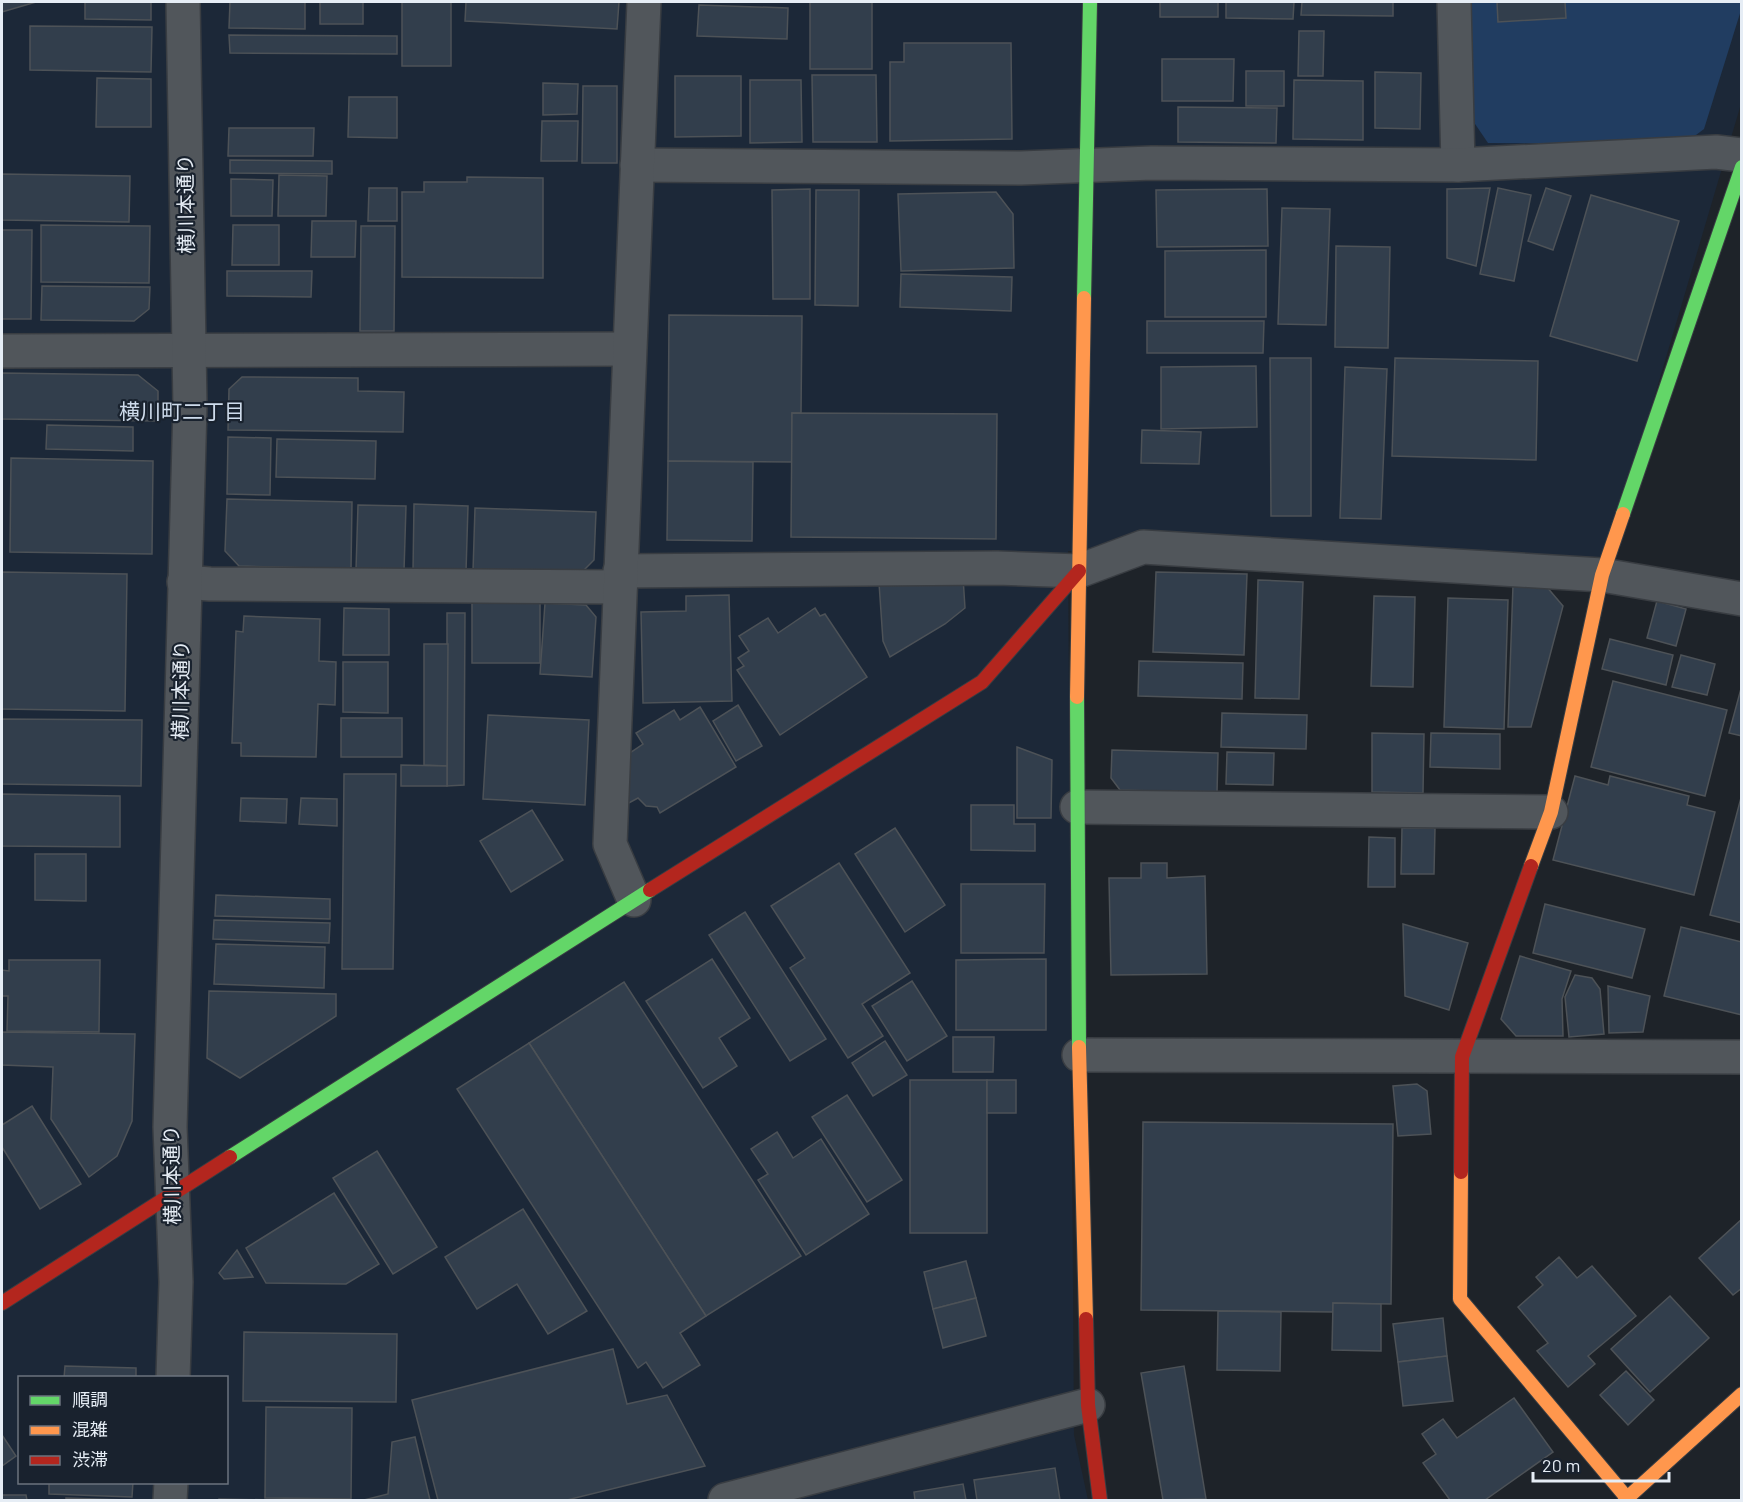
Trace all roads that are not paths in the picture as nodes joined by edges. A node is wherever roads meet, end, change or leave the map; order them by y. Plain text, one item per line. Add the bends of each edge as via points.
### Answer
1 (183, 2) edge
2 (644, 2) edge
3 (1090, 2) edge
4 (1454, 2) edge
5 (1742, 155) edge
6 (637, 165) junction
7 (1458, 165) junction
8 (1086, 166) junction
9 (1742, 168) edge
10 (629, 349) junction
11 (189, 350) junction
12 (2, 351) edge
13 (1079, 571) junction
14 (1602, 575) junction
15 (620, 579) junction
16 (184, 582) junction
17 (1742, 599) edge
18 (1077, 807) junction
19 (1551, 812) junction
20 (634, 900) junction
21 (1079, 1055) junction
22 (1462, 1056) junction
23 (1742, 1057) edge
24 (172, 1193) junction
25 (2, 1303) edge
26 (173, 1376) edge
27 (1742, 1394) edge
28 (1088, 1405) junction
29 (171, 1484) edge
30 (1626, 1499) edge
31 (170, 1500) edge
32 (725, 1500) edge
33 (1101, 1500) edge

1 - 11 street, 横川本通り
2 - 6 street
3 - 8 street
4 - 7 street
5 - 7 street via 1716,152
6 - 8 street
6 - 10 street
7 - 8 street
8 - 13 street
9 - 14 street
10 - 11 street
10 - 15 street
11 - 12 street
11 - 16 street, 横川本通り
13 - 14 street via 1143,547
13 - 15 street via 997,568
13 - 18 street
13 - 20 street via 982,682
14 - 17 street
14 - 19 street
15 - 16 street
15 - 20 street via 610,843
16 - 24 street, 横川本通り via 170,1127
18 - 19 street
18 - 21 street
19 - 22 street
20 - 24 street
21 - 22 street
21 - 28 street
22 - 23 street
22 - 30 street via 1460,1299
24 - 25 street
24 - 26 street, 横川本通り via 176,1282
27 - 30 street
28 - 32 street
28 - 33 street
29 - 31 street

